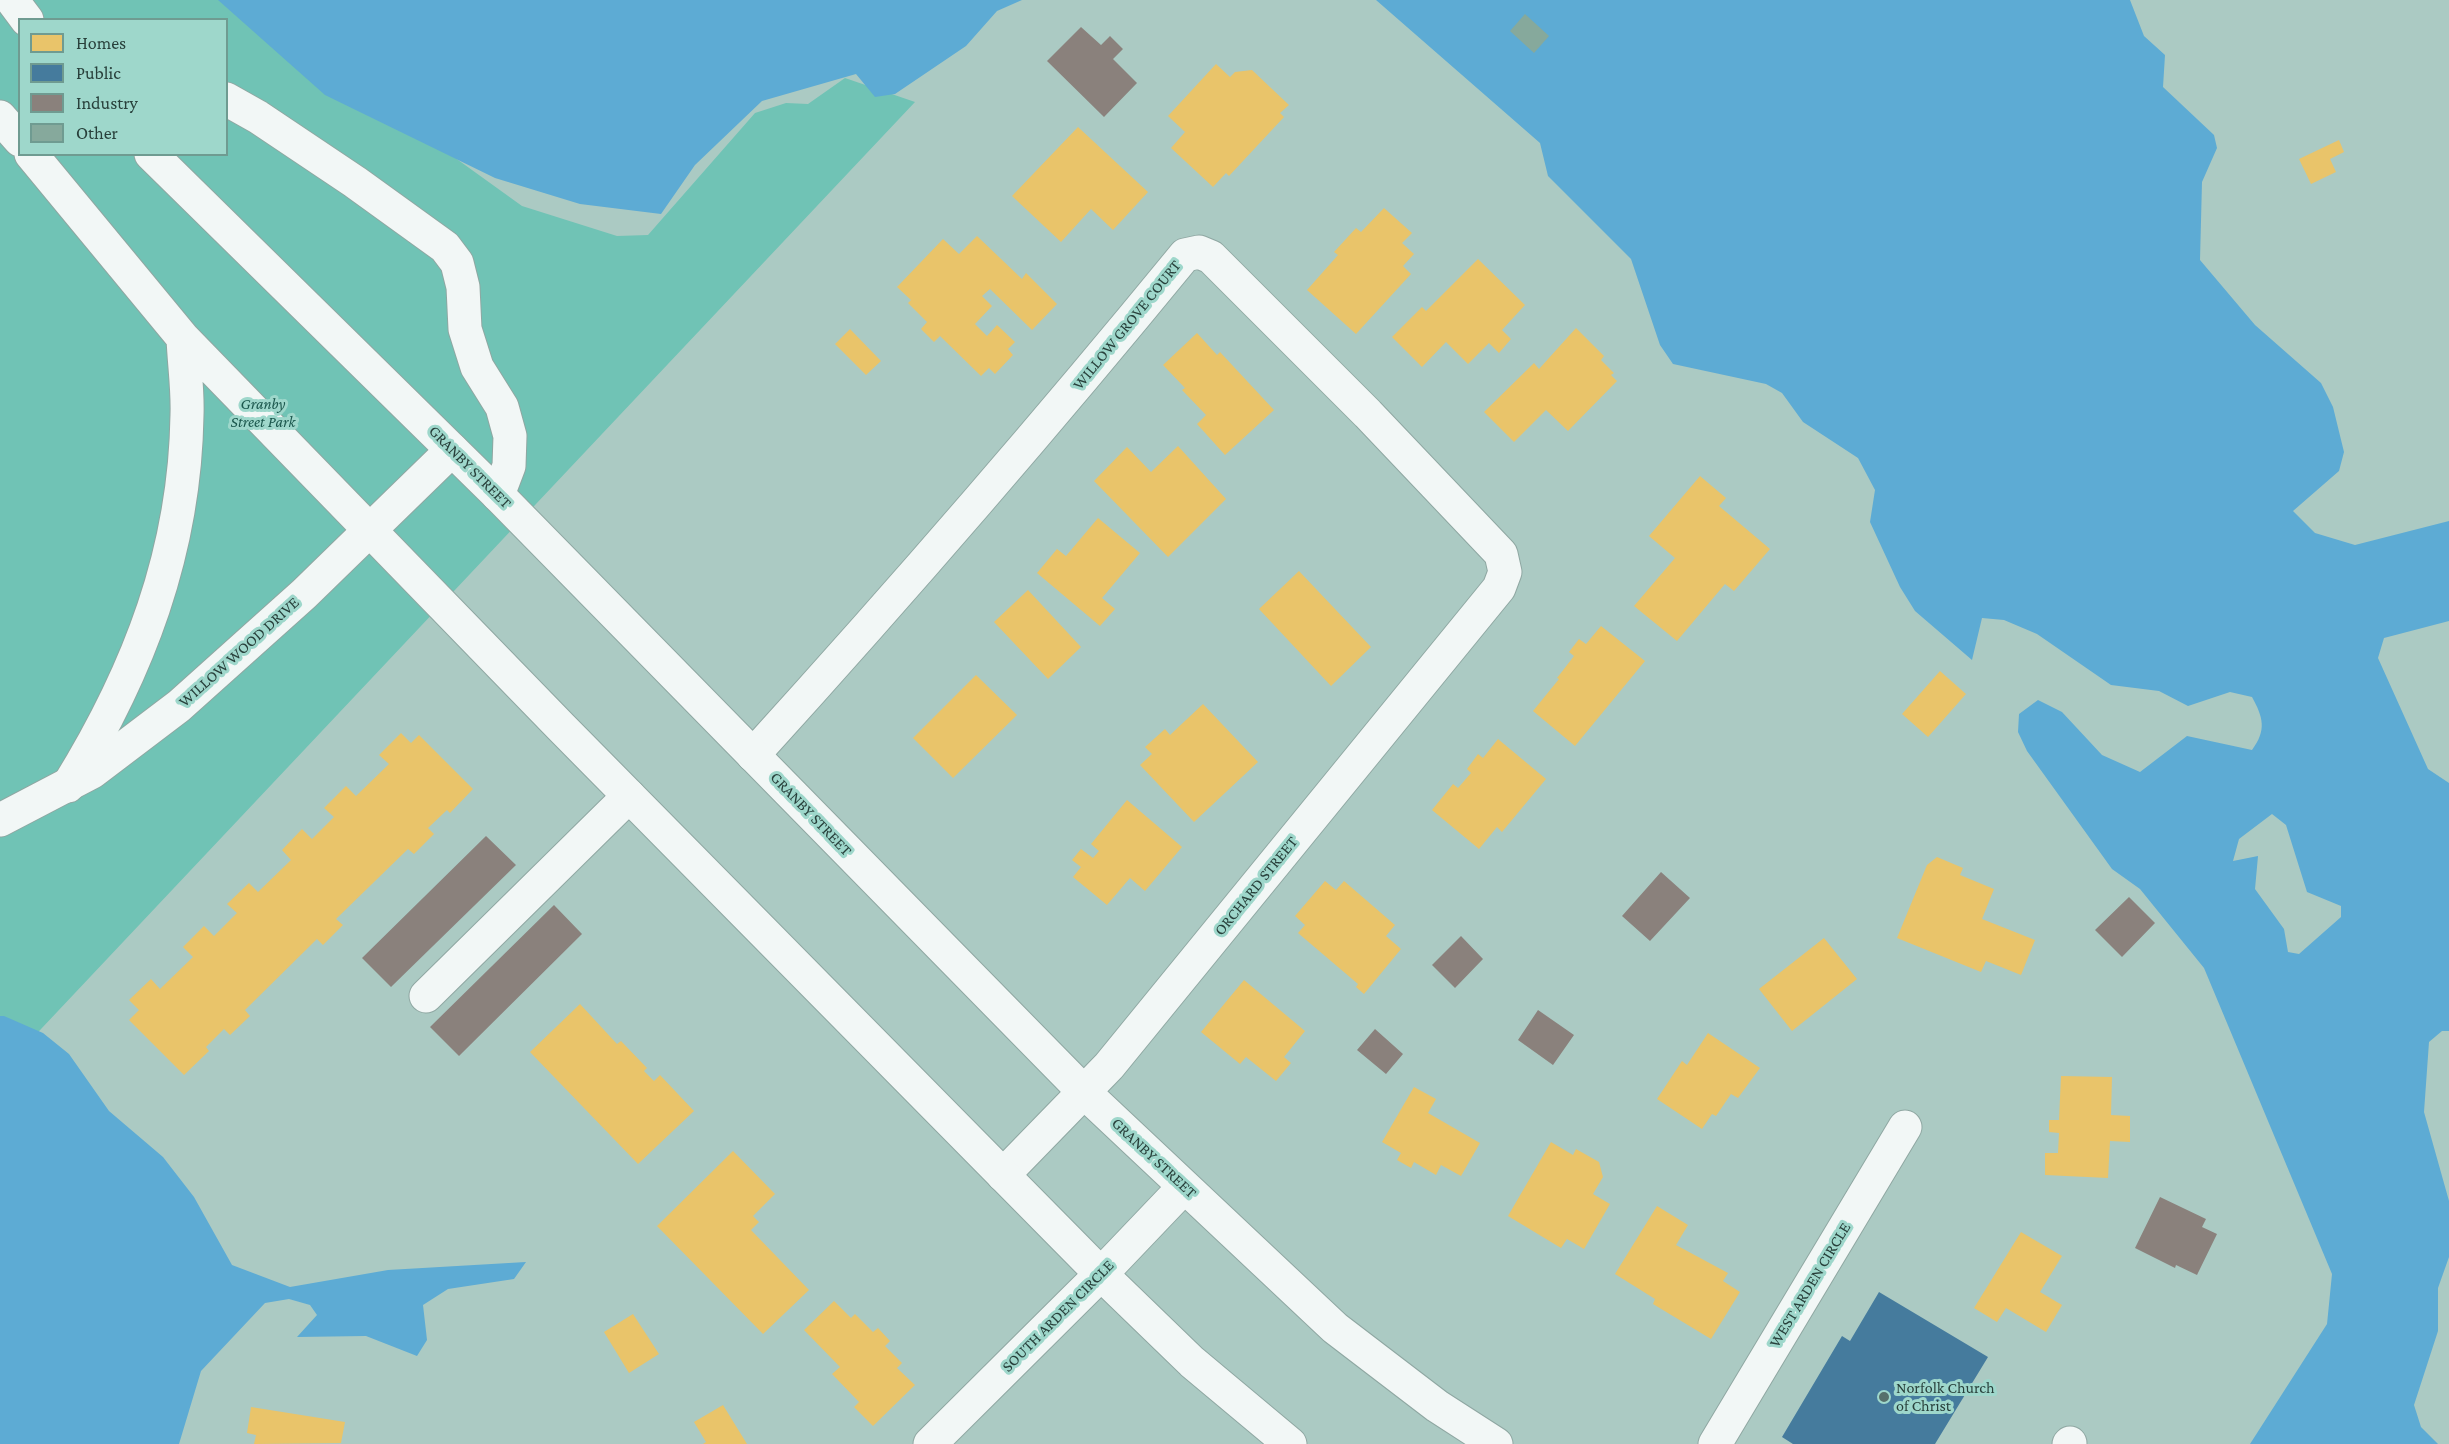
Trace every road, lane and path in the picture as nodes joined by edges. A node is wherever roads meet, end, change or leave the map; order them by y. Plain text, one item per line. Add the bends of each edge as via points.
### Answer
1 (12, 0) edge
2 (26, 18) edge
3 (228, 100) edge
4 (0, 117) edge
5 (18, 138) edge
6 (33, 156) edge
7 (153, 156) edge
8 (183, 338) junction
9 (452, 450) junction
10 (498, 495) junction
11 (370, 530) junction
12 (1499, 588) joint
13 (753, 755) junction
14 (69, 786) junction
15 (629, 796) junction
16 (0, 820) edge
17 (426, 996) dead end
18 (1084, 1092) junction
19 (1905, 1127) dead end
20 (1003, 1175) junction
21 (1184, 1187) junction
22 (1101, 1274) junction
23 (930, 1444) edge
24 (1290, 1444) edge
25 (1496, 1444) edge
26 (1715, 1444) edge

1 - 2 main road
3 - 10 main road via 355,182 445,247 457,263 464,287 465,329 477,367 502,407 510,436 509,466
4 - 5 main road
6 - 8 main road
7 - 9 main road, GRANBY STREET
8 - 11 main road
8 - 14 main road via 187,415 182,492 167,568 142,644 97,740
9 - 10 main road, GRANBY STREET
9 - 11 main road, WILLOW WOOD DRIVE
10 - 13 main road, GRANBY STREET
11 - 14 main road, WILLOW WOOD DRIVE via 179,706
11 - 15 main road
12 - 13 main road, WILLOW GROVE COURT via 1505,572 1501,554 1211,257 1199,252 1185,255 895,598
12 - 18 main road, ORCHARD STREET
13 - 18 main road, GRANBY STREET
14 - 16 main road, WILLOW WOOD DRIVE
15 - 17 main road
15 - 20 main road
18 - 20 main road, ORCHARD STREET
18 - 21 main road, GRANBY STREET
19 - 26 main road, WEST ARDEN CIRCLE
20 - 22 main road
21 - 22 main road, SOUTH ARDEN CIRCLE
21 - 25 main road, GRANBY STREET via 1335,1328 1437,1406
22 - 23 main road, SOUTH ARDEN CIRCLE
22 - 24 main road via 1192,1362

